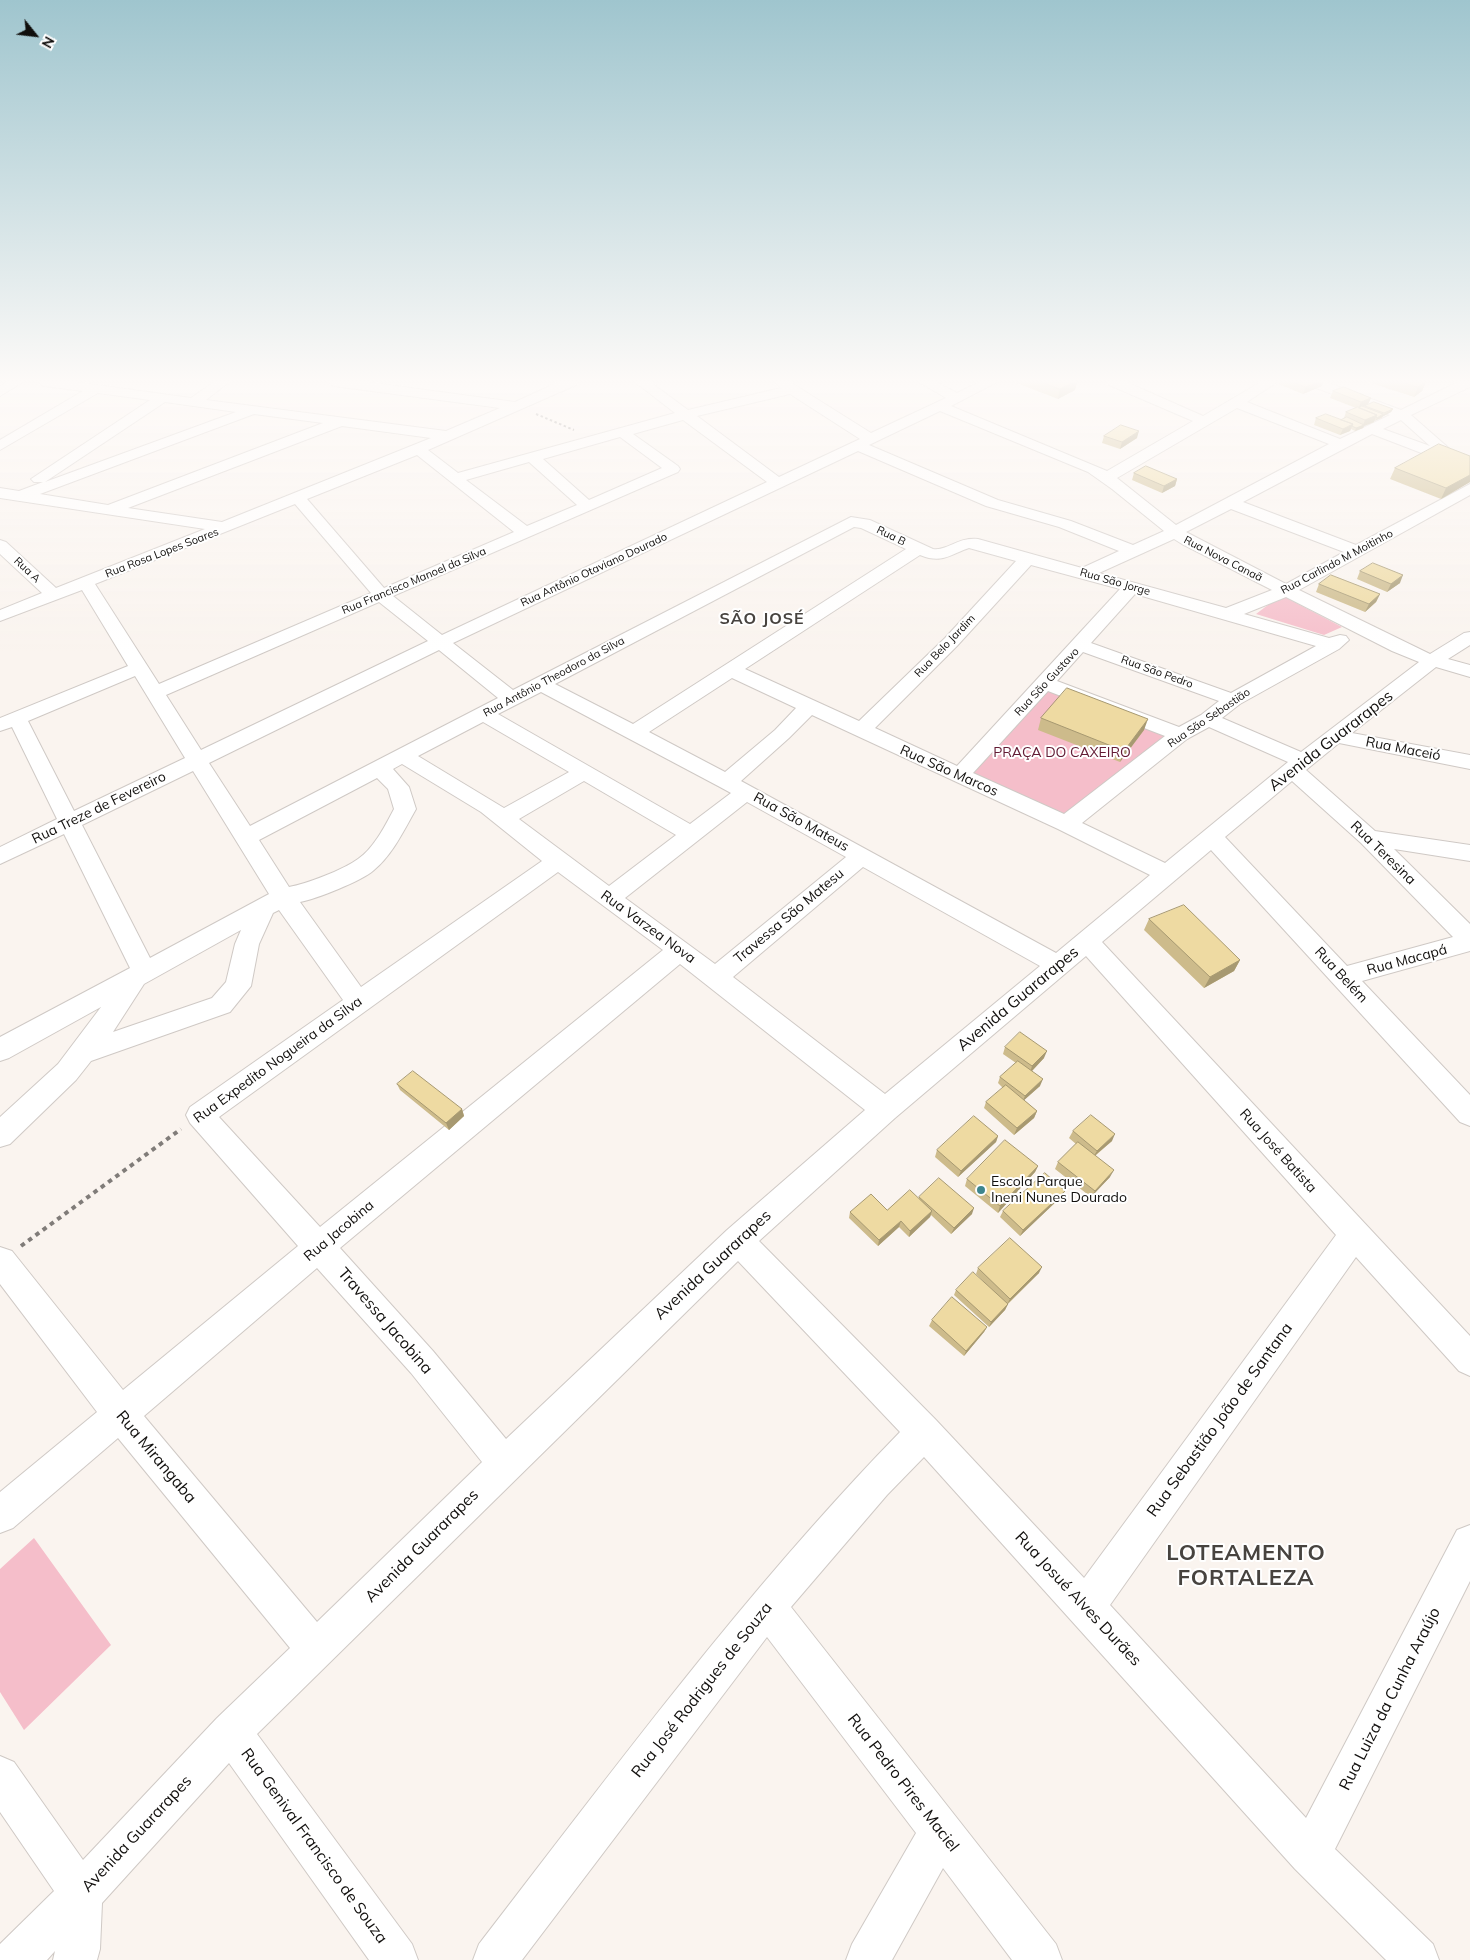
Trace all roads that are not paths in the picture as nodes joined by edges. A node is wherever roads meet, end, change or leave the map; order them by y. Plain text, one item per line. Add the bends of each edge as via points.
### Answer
1 (45, 473) edge
2 (72, 473) edge
3 (204, 473) edge
4 (358, 473) edge
5 (449, 473) edge
6 (472, 473) edge
7 (550, 473) edge
8 (664, 473) edge
9 (765, 473) edge
10 (798, 473) edge
11 (930, 473) edge
12 (1099, 473) edge
13 (1113, 473) edge
14 (1286, 473) edge
15 (1107, 477) junction
16 (455, 478) junction
17 (778, 483) junction
18 (1470, 489) edge
19 (11, 495) edge
20 (298, 498) junction
21 (1230, 503) junction
22 (587, 506) junction
23 (108, 510) junction
24 (864, 523) joint
25 (226, 528) junction
26 (1173, 532) junction
27 (525, 533) junction
28 (0, 545) edge
29 (918, 549) junction
30 (1356, 551) junction
31 (1133, 552) junction
32 (1027, 559) junction
33 (1085, 573) junction
34 (86, 583) junction
35 (1132, 587) junction
36 (1287, 590) junction
37 (54, 595) junction
38 (381, 596) junction
39 (1228, 614) junction
40 (0, 616) edge
41 (1362, 628) junction
42 (1470, 637) edge
43 (440, 642) junction
44 (1080, 645) junction
45 (1332, 645) junction
46 (1433, 660) junction
47 (139, 668) junction
48 (731, 670) junction
49 (1470, 671) edge
50 (1045, 683) junction
51 (541, 684) junction
52 (155, 693) junction
53 (512, 699) junction
54 (1234, 700) junction
55 (808, 707) junction
56 (484, 714) junction
57 (1208, 719) junction
58 (8, 721) edge
59 (861, 731) junction
60 (634, 732) junction
61 (1180, 735) junction
62 (1336, 736) junction
63 (404, 756) junction
64 (198, 761) junction
65 (1470, 762) edge
66 (1298, 766) junction
67 (380, 768) junction
68 (585, 772) junction
69 (960, 775) junction
70 (736, 787) junction
71 (503, 818) junction
72 (70, 822) junction
73 (1066, 824) junction
74 (691, 834) junction
75 (1212, 837) junction
76 (246, 838) junction
77 (1369, 838) junction
78 (1470, 853) edge
79 (0, 856) edge
80 (862, 856) junction
81 (558, 862) junction
82 (1167, 874) junction
83 (609, 898) junction
84 (274, 902) junction
85 (1470, 940) edge
86 (1087, 941) junction
87 (680, 950) junction
88 (1058, 965) junction
89 (140, 973) junction
90 (716, 977) junction
91 (1343, 977) junction
92 (358, 1002) junction
93 (0, 1050) edge
94 (82, 1053) junction
95 (885, 1110) junction
96 (1470, 1114) edge
97 (200, 1115) joint
98 (0, 1135) edge
99 (1355, 1234) junction
100 (738, 1240) junction
101 (320, 1246) junction
102 (1, 1261) edge
103 (1470, 1360) edge
104 (120, 1414) junction
105 (924, 1432) junction
106 (505, 1464) junction
107 (0, 1515) edge
108 (1470, 1543) edge
109 (767, 1606) junction
110 (1086, 1607) junction
111 (316, 1650) junction
112 (231, 1732) junction
113 (0, 1776) edge
114 (940, 1831) junction
115 (1310, 1854) junction
116 (81, 1894) junction
117 (16, 1960) edge
118 (75, 1960) edge
119 (396, 1960) edge
120 (495, 1960) edge
121 (868, 1960) edge
122 (1040, 1960) edge
123 (1416, 1960) edge

1 - 19 street
2 - 19 street
3 - 23 street
4 - 20 street, Rua Rosa Lopes Soares
5 - 16 street
6 - 16 street
7 - 22 street
8 - 22 street, Rua Francisco Manoel da Silva
9 - 17 street
10 - 17 street, Rua Antônio Otaviano Dourado
11 - 31 street via 992,503 1065,524
12 - 15 street, Rua Nova Canaã
13 - 15 street
14 - 21 street
15 - 26 street, Rua Nova Canaã
16 - 27 street
17 - 43 street, Rua Antônio Otaviano Dourado
18 - 30 street, Rua Carlindo M Moitinho
19 - 23 street
20 - 25 street, Rua Rosa Lopes Soares
20 - 38 street
21 - 26 street
21 - 30 street
22 - 27 street, Rua Francisco Manoel da Silva
23 - 25 street
24 - 29 street, Rua B
24 - 51 street, Rua Antônio Theodoro da Silva via 851,522
25 - 34 street, Rua Rosa Lopes Soares
26 - 31 street
26 - 36 street, Rua Nova Canaã via 1230,564
27 - 38 street, Rua Francisco Manoel da Silva
28 - 37 street, Rua A
29 - 32 street, Rua São Jorge via 938,556 971,543
29 - 48 street
30 - 36 street, Rua Carlindo M Moitinho
31 - 33 street
32 - 33 street, Rua São Jorge
32 - 59 street, Rua Belo Jardim via 951,642
33 - 35 street, Rua São Jorge
34 - 37 street, Rua Rosa Lopes Soares
34 - 47 street
35 - 39 street, Rua São Jorge
35 - 44 street, Rua São Gustavo
36 - 39 street, Rua Carlindo M Moitinho
36 - 41 street, Rua Nova Canaã
37 - 40 street, Rua Rosa Lopes Soares
38 - 43 street
38 - 52 street, Rua Francisco Manoel da Silva
39 - 45 street, Rua São Jorge
41 - 45 street, Rua São Sebastião
41 - 46 street, Rua Nova Canaã
42 - 46 street, Avenida Guararapes
43 - 53 street
43 - 64 street, Rua Antônio Otaviano Dourado
44 - 50 street, Rua São Gustavo
44 - 54 street, Rua São Pedro
45 - 54 street, Rua São Sebastião
46 - 49 street, Rua Nova Canaã
46 - 62 street, Avenida Guararapes
47 - 52 street
47 - 58 street
48 - 55 street, Rua São Marcos
48 - 60 street
50 - 61 street
50 - 69 street, Rua São Gustavo
51 - 53 street, Rua Antônio Theodoro da Silva
51 - 60 street, Rua São Mateus
52 - 64 street
53 - 56 street, Rua Antônio Theodoro da Silva
54 - 57 street, Rua São Sebastião
55 - 59 street, Rua São Marcos
55 - 70 street
56 - 63 street, Rua Antônio Theodoro da Silva
56 - 68 street
57 - 61 street, Rua São Sebastião
57 - 66 street, Rua Teresina
58 - 72 street
59 - 69 street, Rua São Marcos
60 - 70 street, Rua São Mateus
61 - 73 street, Rua São Sebastião
62 - 65 street, Rua Maceió
62 - 66 street, Avenida Guararapes
63 - 67 street, Rua Antônio Theodoro da Silva
63 - 71 street, Rua Varzea Nova
64 - 72 street, Rua Treze de Fevereiro
64 - 76 street
66 - 75 street, Avenida Guararapes
66 - 77 street, Rua Teresina
67 - 76 street, Rua Antônio Theodoro da Silva
67 - 84 street via 398,787 405,809 388,840 366,865 310,892
68 - 71 street
68 - 74 street
69 - 73 street, Rua São Marcos
70 - 74 street
70 - 80 street, Rua São Mateus
71 - 81 street, Rua Varzea Nova
72 - 79 street, Rua Treze de Fevereiro
72 - 89 street
73 - 82 street, Rua São Marcos
74 - 83 street
75 - 82 street, Avenida Guararapes
75 - 91 street, Rua Belém
76 - 84 street
77 - 78 street
77 - 85 street, Rua Teresina
80 - 88 street, Rua São Mateus
80 - 90 street, Travessa São Matesu
81 - 83 street, Rua Varzea Nova
81 - 92 street, Rua Expedito Nogueira da Silva
82 - 86 street, Avenida Guararapes
83 - 87 street, Rua Varzea Nova
84 - 89 street
84 - 92 street
84 - 94 street via 246,944 238,986 221,1005
85 - 91 street, Rua Macapá
86 - 88 street, Avenida Guararapes
86 - 99 street, Rua José Batista
87 - 90 street, Rua Varzea Nova
87 - 101 street, Rua Jacobina
88 - 95 street, Avenida Guararapes
89 - 93 street
89 - 94 street
90 - 95 street, Rua Varzea Nova
91 - 96 street, Rua Belém
92 - 97 street, Rua Expedito Nogueira da Silva
94 - 98 street via 68,1072
95 - 100 street, Avenida Guararapes
97 - 101 street, Travessa Jacobina
99 - 103 street, Rua José Batista
99 - 110 street, Rua Sebastião João de Santana
100 - 105 street, Rua Josué Alves Durães
100 - 106 street, Avenida Guararapes
101 - 104 street, Rua Jacobina
101 - 106 street, Travessa Jacobina via 422,1362
102 - 104 street, Rua Mirangaba
104 - 107 street, Rua Jacobina
104 - 111 street, Rua Mirangaba
105 - 109 street, Rua José Rodrigues de Souza
105 - 110 street, Rua Josué Alves Durães
106 - 111 street, Avenida Guararapes
108 - 115 street, Rua Luiza da Cunha Araújo
109 - 114 street, Rua Pedro Pires Maciel
109 - 120 street, Rua José Rodrigues de Souza
110 - 115 street, Rua Josué Alves Durães
111 - 112 street, Avenida Guararapes
112 - 116 street, Avenida Guararapes
112 - 119 street, Rua Genival Francisco de Souza
113 - 116 street
114 - 121 street
114 - 122 street, Rua Pedro Pires Maciel
115 - 123 street, Rua Josué Alves Durães
116 - 117 street, Avenida Guararapes
116 - 118 street

